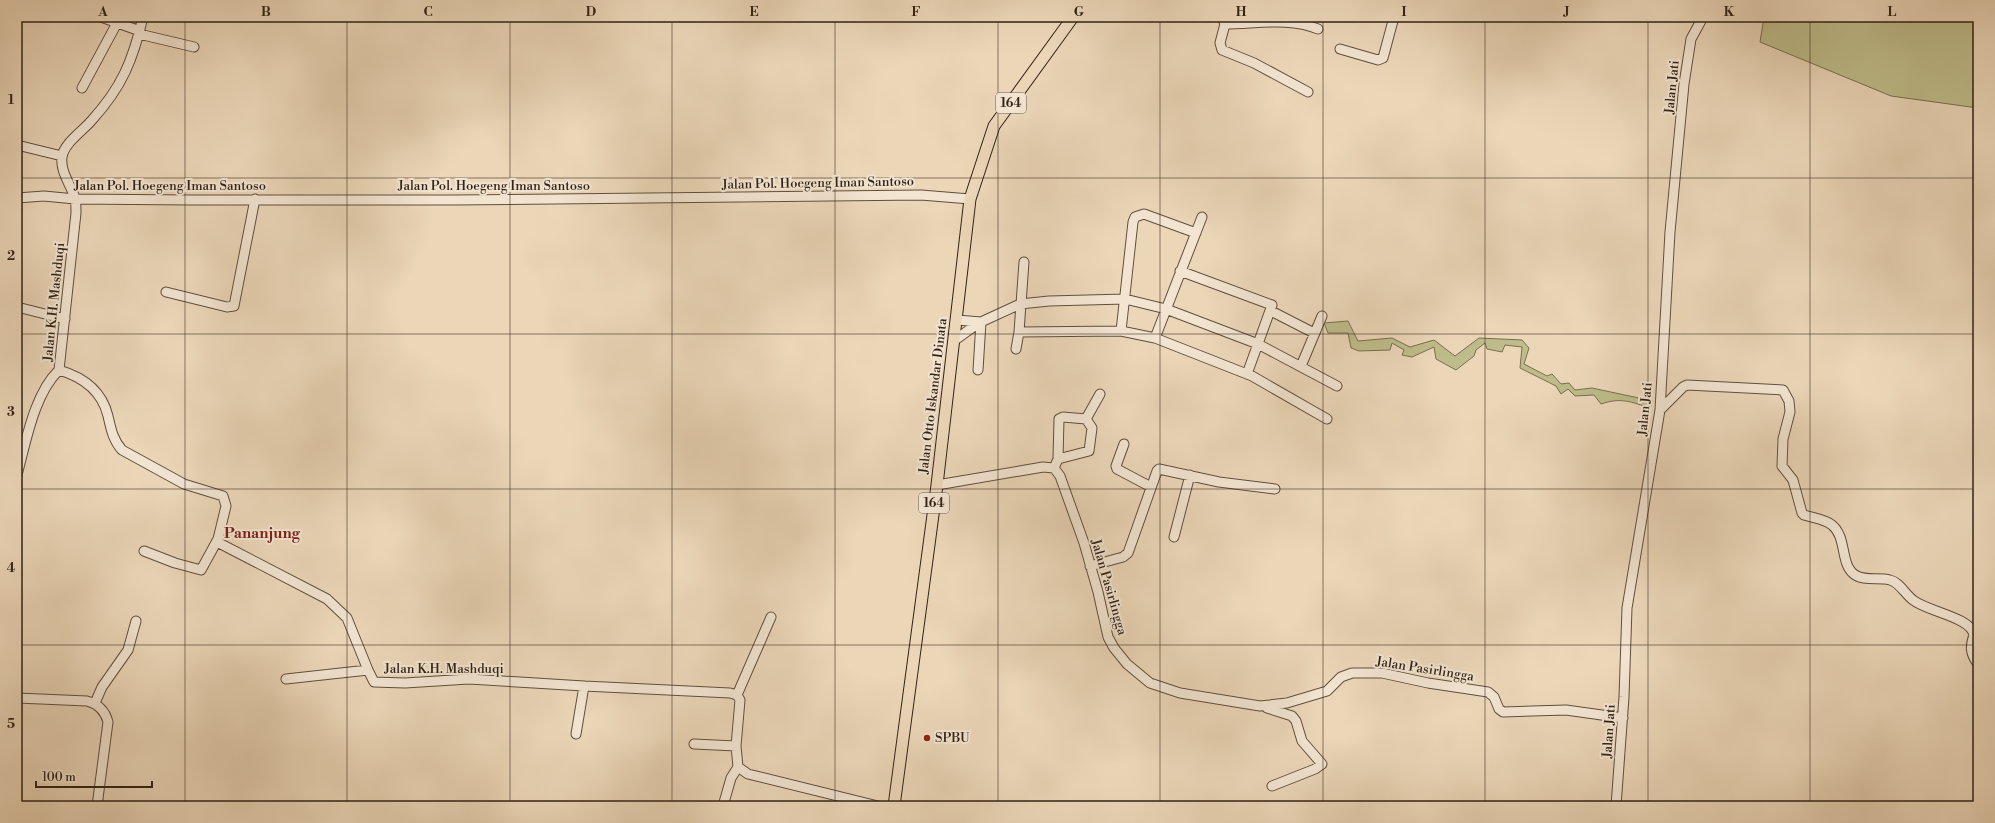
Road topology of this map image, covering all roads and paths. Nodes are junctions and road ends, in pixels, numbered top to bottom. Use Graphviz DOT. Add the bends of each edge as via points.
graph roads {
  1 [pos="100,17"];
  2 [pos="143,17"];
  3 [pos="1073,17"];
  4 [pos="1394,17"];
  5 [pos="1703,17"];
  6 [pos="1224,20"];
  7 [pos="117,23"];
  8 [pos="1318,29"];
  9 [pos="140,32"];
  10 [pos="194,47"];
  11 [pos="1340,49"];
  12 [pos="82,88"];
  13 [pos="1308,92"];
  14 [pos="17,145"];
  15 [pos="62,156"];
  16 [pos="17,198"];
  17 [pos="75,198"];
  18 [pos="255,199"];
  19 [pos="970,199"];
  20 [pos="1202,217"];
  21 [pos="1196,233"];
  22 [pos="1024,262"];
  23 [pos="1180,271"];
  24 [pos="166,292"];
  25 [pos="1125,299"];
  26 [pos="1020,304"];
  27 [pos="17,307"];
  28 [pos="1166,309"];
  29 [pos="1271,311"];
  30 [pos="1322,316"];
  31 [pos="65,319"];
  32 [pos="957,320"];
  33 [pos="980,322"];
  34 [pos="1121,331"];
  35 [pos="1018,332"];
  36 [pos="1314,333"];
  37 [pos="1155,338"];
  38 [pos="955,340"];
  39 [pos="1258,344"];
  40 [pos="1016,349"];
  41 [pos="1301,366"];
  42 [pos="59,370"];
  43 [pos="978,370"];
  44 [pos="1247,374"];
  45 [pos="1337,386"];
  46 [pos="1100,394"];
  47 [pos="1660,407"];
  48 [pos="1327,419"];
  49 [pos="1086,420"];
  50 [pos="1124,444"];
  51 [pos="1058,459"];
  52 [pos="1054,468"];
  53 [pos="17,475"];
  54 [pos="1190,475"];
  55 [pos="936,485"];
  56 [pos="1151,487"];
  57 [pos="1275,489"];
  58 [pos="1174,537"];
  59 [pos="218,539"];
  60 [pos="144,551"];
  61 [pos="1090,566"];
  62 [pos="771,617"];
  63 [pos="136,621"];
  64 [pos="1978,664"];
  65 [pos="368,670"];
  66 [pos="286,679"];
  67 [pos="584,686"];
  68 [pos="737,694"];
  69 [pos="17,698"];
  70 [pos="95,703"];
  71 [pos="1260,706"];
  72 [pos="1623,718"];
  73 [pos="576,734"];
  74 [pos="694,744"];
  75 [pos="736,746"];
  76 [pos="738,767"];
  77 [pos="1272,786"];
  78 [pos="97,806"];
  79 [pos="723,806"];
  80 [pos="878,806"];
  81 [pos="894,806"];
  82 [pos="1616,806"];
  1 -- 7 [label="street"];
  2 -- 9 [label="street"];
  3 -- 19 [label="main road, Jalan Otto Iskandar Dinata / 164" via="994,126"];
  4 -- 11 [label="street" via="1383,58 1378,60"];
  5 -- 47 [label="street, Jalan Jati" via="1692,39 1684,84 1670,232"];
  6 -- 8 [label="street" via="1295,22"];
  6 -- 13 [label="street" via="1220,43 1222,50 1254,63"];
  7 -- 9 [label="street"];
  7 -- 12 [label="street"];
  9 -- 10 [label="street"];
  9 -- 15 [label="street" via="121,83 93,120 65,149"];
  14 -- 15 [label="street"];
  15 -- 17 [label="street" via="62,165"];
  16 -- 17 [label="street, Jalan Pol. Hoegeng Iman Santoso"];
  17 -- 18 [label="street, Jalan Pol. Hoegeng Iman Santoso"];
  17 -- 31 [label="street, Jalan K.H. Mashduqi" via="75,227"];
  18 -- 19 [label="street, Jalan Pol. Hoegeng Iman Santoso" via="454,200 921,195"];
  18 -- 24 [label="street" via="234,306"];
  19 -- 32 [label="main road, Jalan Otto Iskandar Dinata / 164"];
  20 -- 21 [label="street"];
  21 -- 23 [label="street"];
  21 -- 25 [label="street" via="1144,214 1135,217"];
  22 -- 26 [label="street"];
  23 -- 28 [label="street"];
  23 -- 29 [label="street" via="1271,303"];
  25 -- 26 [label="street"];
  25 -- 28 [label="street"];
  25 -- 34 [label="street"];
  26 -- 33 [label="street"];
  26 -- 35 [label="street"];
  27 -- 31 [label="street"];
  28 -- 37 [label="street"];
  28 -- 39 [label="street"];
  29 -- 36 [label="street"];
  29 -- 39 [label="street"];
  30 -- 36 [label="street"];
  31 -- 42 [label="street, Jalan K.H. Mashduqi"];
  32 -- 33 [label="street"];
  32 -- 38 [label="main road, Jalan Otto Iskandar Dinata / 164"];
  33 -- 38 [label="street"];
  33 -- 43 [label="street"];
  34 -- 35 [label="street"];
  34 -- 37 [label="street"];
  35 -- 40 [label="street"];
  36 -- 41 [label="street"];
  37 -- 44 [label="street"];
  38 -- 55 [label="main road, Jalan Otto Iskandar Dinata / 164"];
  39 -- 41 [label="street"];
  39 -- 44 [label="street"];
  41 -- 45 [label="street"];
  42 -- 53 [label="street" via="51,377 40,396"];
  42 -- 59 [label="street, Jalan K.H. Mashduqi" via="72,374 98,393 106,408 116,443 122,450 184,484 223,496 226,506"];
  44 -- 48 [label="street"];
  46 -- 49 [label="street"];
  47 -- 64 [label="street" via="1687,385 1783,390 1790,401 1790,412 1783,439 1782,466 1793,480 1802,513 1836,528 1848,566 1857,577 1890,580 1913,600 1970,626 1974,634 1970,644 1971,650"];
  47 -- 72 [label="street, Jalan Jati" via="1627,608"];
  49 -- 51 [label="street" via="1092,428 1089,451"];
  49 -- 51 [label="street" via="1063,417 1059,419"];
  50 -- 56 [label="street" via="1117,469"];
  51 -- 52 [label="street"];
  52 -- 55 [label="street" via="1043,467"];
  52 -- 61 [label="street, Jalan Pasirlingga" via="1060,476"];
  54 -- 56 [label="street" via="1159,469"];
  54 -- 57 [label="street" via="1219,482"];
  54 -- 58 [label="street"];
  55 -- 81 [label="main road, Jalan Otto Iskandar Dinata / 164"];
  56 -- 61 [label="street" via="1128,553 1123,557"];
  59 -- 60 [label="street" via="201,570"];
  59 -- 65 [label="street, Jalan K.H. Mashduqi" via="223,546 327,600 342,612"];
  61 -- 71 [label="street, Jalan Pasirlingga" via="1108,637 1114,648 1139,675 1150,683 1180,693"];
  62 -- 68 [label="street"];
  63 -- 70 [label="street" via="128,650 102,687"];
  65 -- 66 [label="street"];
  65 -- 67 [label="street, Jalan K.H. Mashduqi" via="374,682 386,683 469,679"];
  67 -- 68 [label="street, Jalan K.H. Mashduqi"];
  67 -- 73 [label="street"];
  68 -- 75 [label="street" via="740,700"];
  69 -- 70 [label="street" via="87,700"];
  70 -- 78 [label="street" via="104,711 108,722"];
  71 -- 72 [label="street, Jalan Pasirlingga" via="1287,703 1327,691 1341,677 1352,673 1382,672 1428,683 1488,692 1503,712 1566,710"];
  71 -- 77 [label="street" via="1292,716 1302,741 1322,764 1316,769"];
  72 -- 82 [label="street, Jalan Jati"];
  74 -- 75 [label="street"];
  75 -- 76 [label="street"];
  76 -- 79 [label="street" via="730,778"];
  76 -- 80 [label="street" via="748,774"];
}
